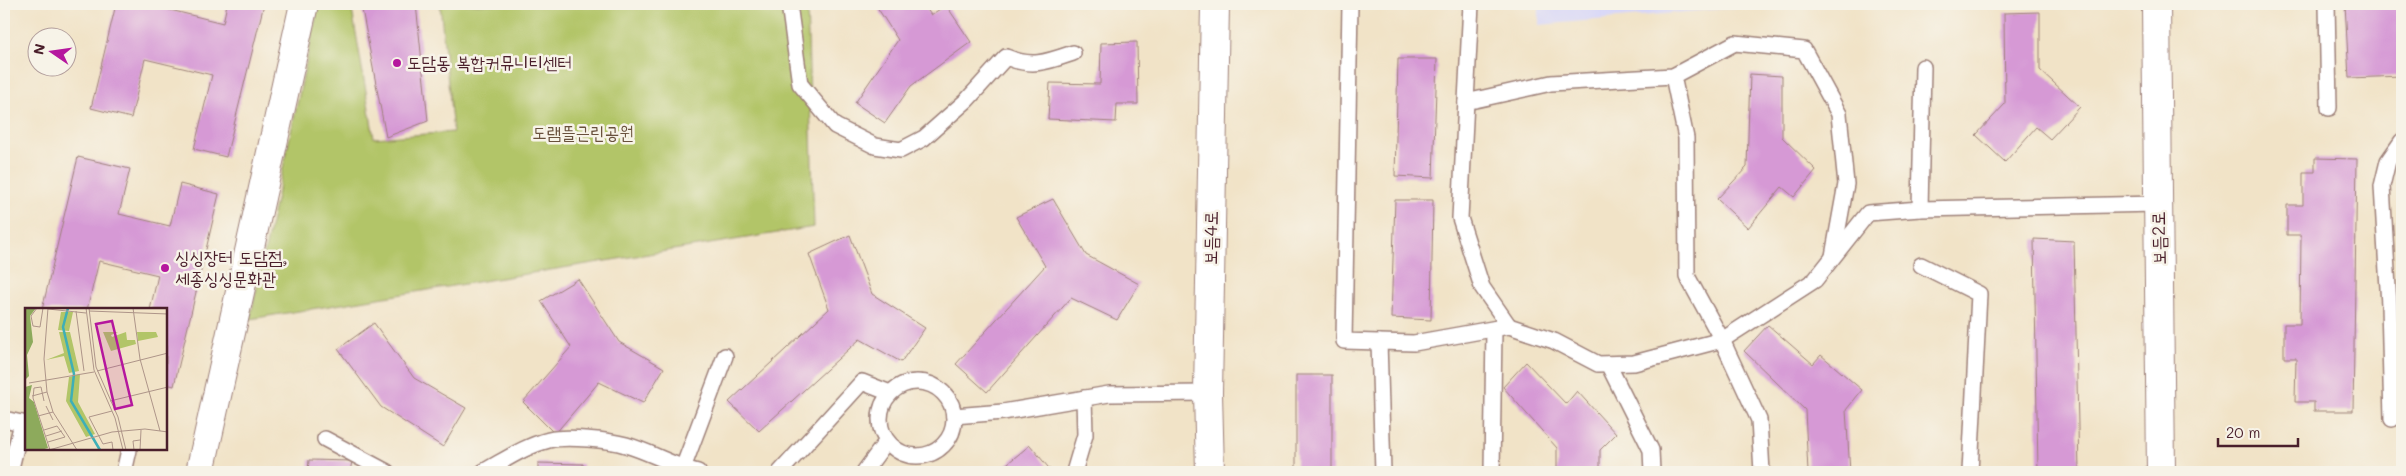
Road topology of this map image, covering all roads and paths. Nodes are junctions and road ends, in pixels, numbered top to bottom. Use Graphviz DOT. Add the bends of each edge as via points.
graph roads {
  1 [pos="304,4"];
  2 [pos="789,4"];
  3 [pos="1215,4"];
  4 [pos="1350,4"];
  5 [pos="1471,4"];
  6 [pos="2156,4"];
  7 [pos="2327,4"];
  8 [pos="1073,53"];
  9 [pos="1924,66"];
  10 [pos="1672,76"];
  11 [pos="1466,102"];
  12 [pos="2329,108"];
  13 [pos="2402,141"];
  14 [pos="2158,204"];
  15 [pos="1920,209"];
  16 [pos="1832,259"];
  17 [pos="1921,265"];
  18 [pos="1509,326"];
  19 [pos="1494,329"];
  20 [pos="1722,340"];
  21 [pos="1379,342"];
  22 [pos="725,356"];
  23 [pos="1608,364"];
  24 [pos="2397,383"];
  25 [pos="890,393"];
  26 [pos="1208,393"];
  27 [pos="1084,398"];
  28 [pos="954,416"];
  29 [pos="2392,418"];
  30 [pos="4,419"];
  31 [pos="24,423"];
  32 [pos="325,439"];
  33 [pos="886,442"];
  34 [pos="128,451"];
  35 [pos="683,468"];
  36 [pos="10,472"];
  37 [pos="124,472"];
  38 [pos="200,472"];
  39 [pos="387,472"];
  40 [pos="484,472"];
  41 [pos="698,472"];
  42 [pos="780,472"];
  43 [pos="864,472"];
  44 [pos="1074,472"];
  45 [pos="1210,472"];
  46 [pos="1383,472"];
  47 [pos="1492,472"];
  48 [pos="1652,472"];
  49 [pos="1762,472"];
  50 [pos="1970,472"];
  51 [pos="2161,472"];
  1 -- 38 [label="street"];
  2 -- 8 [label="lane" via="800,84 835,126 876,146 901,150 924,138 967,100 1006,56 1022,64 1050,61"];
  3 -- 26 [label="street, 보듬4로"];
  4 -- 21 [label="lane" via="1344,341"];
  5 -- 11 [label="lane"];
  6 -- 14 [label="street, 보듬2로"];
  7 -- 12 [label="lane"];
  9 -- 15 [label="lane"];
  10 -- 11 [label="lane" via="1551,83"];
  10 -- 16 [label="lane" via="1735,44 1804,50 1839,114 1846,184"];
  10 -- 20 [label="lane" via="1686,138 1688,276"];
  11 -- 18 [label="lane" via="1460,218 1482,287"];
  13 -- 24 [label="lane" via="2388,161 2382,186"];
  14 -- 15 [label="lane"];
  14 -- 51 [label="street, 보듬2로"];
  15 -- 16 [label="lane" via="1868,213"];
  16 -- 20 [label="lane" via="1815,280"];
  17 -- 50 [label="lane" via="1979,294"];
  18 -- 19 [label="lane"];
  18 -- 23 [label="lane" via="1554,341 1598,364"];
  19 -- 21 [label="lane" via="1414,343"];
  19 -- 47 [label="lane"];
  20 -- 23 [label="lane" via="1634,363"];
  20 -- 49 [label="lane" via="1758,420"];
  21 -- 46 [label="lane"];
  22 -- 35 [label="lane"];
  23 -- 48 [label="lane" via="1651,450"];
  24 -- 29 [label="lane"];
  25 -- 28 [label="lane" via="909,382 934,386 944,393"];
  25 -- 33 [label="lane" via="879,419"];
  25 -- 42 [label="lane" via="862,382"];
  26 -- 27 [label="lane" via="1110,394"];
  26 -- 45 [label="street, 보듬4로"];
  27 -- 28 [label="lane" via="1003,412"];
  27 -- 44 [label="lane" via="1085,435"];
  28 -- 33 [label="lane" via="949,439 930,455 906,456"];
  30 -- 31 [label="lane"];
  31 -- 36 [label="lane"];
  32 -- 39 [label="lane"];
  33 -- 43 [label="lane"];
  34 -- 37 [label="lane"];
  35 -- 40 [label="lane" via="627,445 602,440 551,440 522,450"];
  35 -- 41 [label="lane"];
}
